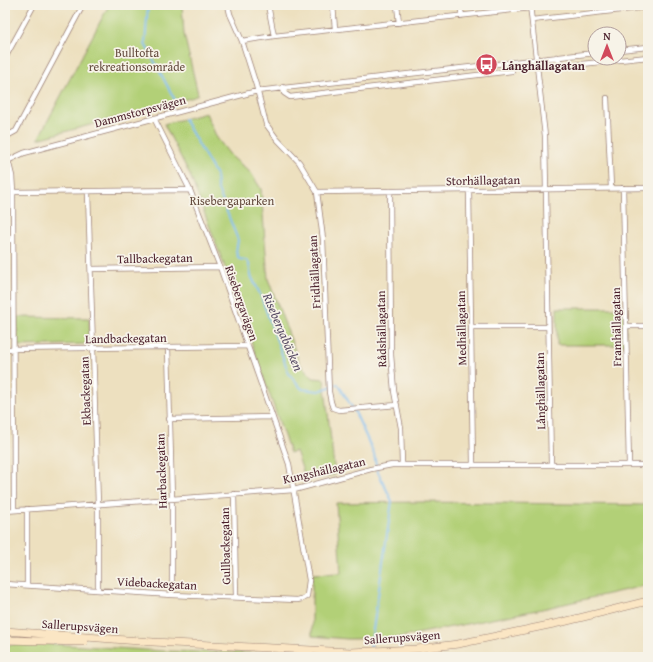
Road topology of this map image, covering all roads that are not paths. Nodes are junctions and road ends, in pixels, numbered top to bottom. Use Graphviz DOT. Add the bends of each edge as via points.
graph roads {
  1 [pos="34,5"];
  2 [pos="83,5"];
  3 [pos="228,5"];
  4 [pos="268,5"];
  5 [pos="333,5"];
  6 [pos="397,5"];
  7 [pos="460,5"];
  8 [pos="530,7"];
  9 [pos="648,7"];
  10 [pos="462,16"];
  11 [pos="532,20"];
  12 [pos="399,23"];
  13 [pos="335,29"];
  14 [pos="274,36"];
  15 [pos="242,41"];
  16 [pos="648,47"];
  17 [pos="627,49"];
  18 [pos="587,54"];
  19 [pos="556,57"];
  20 [pos="648,57"];
  21 [pos="5,58"];
  22 [pos="537,59"];
  23 [pos="511,62"];
  24 [pos="283,87"];
  25 [pos="257,91"];
  26 [pos="607,98"];
  27 [pos="154,118"];
  28 [pos="5,137"];
  29 [pos="5,148"];
  30 [pos="6,161"];
  31 [pos="611,188"];
  32 [pos="623,188"];
  33 [pos="648,188"];
  34 [pos="545,189"];
  35 [pos="190,190"];
  36 [pos="469,190"];
  37 [pos="390,191"];
  38 [pos="12,192"];
  39 [pos="88,192"];
  40 [pos="317,192"];
  41 [pos="5,240"];
  42 [pos="13,240"];
  43 [pos="220,267"];
  44 [pos="91,269"];
  45 [pos="626,326"];
  46 [pos="648,326"];
  47 [pos="471,327"];
  48 [pos="548,327"];
  49 [pos="247,346"];
  50 [pos="168,347"];
  51 [pos="93,348"];
  52 [pos="5,349"];
  53 [pos="13,349"];
  54 [pos="397,405"];
  55 [pos="272,417"];
  56 [pos="170,419"];
  57 [pos="402,465"];
  58 [pos="474,465"];
  59 [pos="551,465"];
  60 [pos="628,465"];
  61 [pos="648,465"];
  62 [pos="294,490"];
  63 [pos="234,494"];
  64 [pos="172,499"];
  65 [pos="98,504"];
  66 [pos="27,509"];
  67 [pos="14,510"];
  68 [pos="5,511"];
  69 [pos="5,584"];
  70 [pos="27,586"];
  71 [pos="98,590"];
  72 [pos="172,595"];
  73 [pos="306,596"];
  74 [pos="236,597"];
  75 [pos="648,601"];
  76 [pos="5,631"];
  77 [pos="5,640"];
  78 [pos="153,642"];
  1 -- 21 [label="street"];
  2 -- 28 [label="street" via="16,131"];
  3 -- 15 [label="street, Fridhällagatan"];
  4 -- 14 [label="street"];
  5 -- 13 [label="street"];
  6 -- 12 [label="street"];
  7 -- 10 [label="street"];
  8 -- 10 [label="street"];
  8 -- 11 [label="street, Långhällagatan"];
  9 -- 11 [label="street"];
  10 -- 12 [label="street"];
  11 -- 22 [label="street, Långhällagatan"];
  12 -- 13 [label="street"];
  13 -- 14 [label="street"];
  14 -- 15 [label="street"];
  15 -- 25 [label="street, Fridhällagatan"];
  16 -- 17 [label="street"];
  18 -- 19 [label="street, Dammstorpsvägen"];
  19 -- 20 [label="street" via="563,66"];
  19 -- 22 [label="street, Dammstorpsvägen"];
  22 -- 23 [label="street, Dammstorpsvägen"];
  22 -- 34 [label="street, Långhällagatan" via="545,136"];
  23 -- 24 [label="street, Dammstorpsvägen"];
  23 -- 24 [label="street" via="512,72 290,97 284,92"];
  24 -- 25 [label="street, Dammstorpsvägen"];
  25 -- 27 [label="street, Dammstorpsvägen"];
  25 -- 40 [label="street, Fridhällagatan" via="266,124 299,162"];
  26 -- 31 [label="street"];
  27 -- 30 [label="street, Dammstorpsvägen" via="24,153"];
  27 -- 35 [label="street, Risebergavägen"];
  29 -- 30 [label="street"];
  30 -- 38 [label="street" via="12,176"];
  31 -- 32 [label="street, Storhällagatan"];
  31 -- 34 [label="street, Storhällagatan"];
  32 -- 33 [label="street, Storhällagatan"];
  32 -- 45 [label="street, Framhällagatan"];
  34 -- 36 [label="street, Storhällagatan"];
  34 -- 48 [label="street, Långhällagatan"];
  35 -- 39 [label="street"];
  35 -- 43 [label="street, Risebergavägen"];
  36 -- 37 [label="street, Storhällagatan"];
  36 -- 47 [label="street, Medhällagatan"];
  37 -- 40 [label="street, Storhällagatan"];
  37 -- 54 [label="street, Rådshällagatan" via="391,355"];
  38 -- 39 [label="street"];
  38 -- 42 [label="street"];
  39 -- 44 [label="street, Ekbackegatan"];
  40 -- 54 [label="street, Fridhällagatan" via="323,239 331,402 334,408 339,410"];
  41 -- 42 [label="street"];
  42 -- 53 [label="street"];
  43 -- 44 [label="street, Tallbackegatan"];
  43 -- 49 [label="street, Risebergavägen"];
  44 -- 51 [label="street, Ekbackegatan"];
  45 -- 46 [label="street"];
  45 -- 60 [label="street, Framhällagatan"];
  47 -- 48 [label="street"];
  47 -- 58 [label="street, Medhällagatan"];
  48 -- 59 [label="street, Långhällagatan"];
  49 -- 50 [label="street, Landbackegatan"];
  49 -- 55 [label="street, Risebergavägen"];
  50 -- 51 [label="street, Landbackegatan"];
  50 -- 56 [label="street, Harbackegatan"];
  51 -- 53 [label="street, Landbackegatan"];
  51 -- 65 [label="street, Ekbackegatan"];
  52 -- 53 [label="street, Landbackegatan"];
  53 -- 67 [label="street"];
  54 -- 57 [label="street, Rådshällagatan" via="401,428"];
  55 -- 56 [label="street"];
  55 -- 62 [label="street, Risebergavägen" via="289,464"];
  56 -- 64 [label="street, Harbackegatan"];
  57 -- 58 [label="street, Kungshällagatan"];
  57 -- 62 [label="street, Kungshällagatan" via="371,469"];
  58 -- 59 [label="street, Kungshällagatan"];
  59 -- 60 [label="street, Kungshällagatan"];
  60 -- 61 [label="street, Kungshällagatan"];
  62 -- 63 [label="street, Kungshällagatan"];
  62 -- 73 [label="street, Risebergavägen" via="309,580"];
  63 -- 64 [label="street, Kungshällagatan"];
  63 -- 74 [label="street, Gullbackegatan"];
  64 -- 65 [label="street, Kungshällagatan"];
  64 -- 72 [label="street, Harbackegatan"];
  65 -- 66 [label="street, Kungshällagatan"];
  65 -- 71 [label="street, Ekbackegatan"];
  66 -- 67 [label="street, Kungshällagatan"];
  66 -- 70 [label="street"];
  67 -- 68 [label="street, Kungshällagatan"];
  69 -- 70 [label="street, Videbackegatan"];
  70 -- 71 [label="street, Videbackegatan"];
  71 -- 72 [label="street, Videbackegatan"];
  72 -- 74 [label="street, Videbackegatan"];
  73 -- 74 [label="street, Videbackegatan" via="297,600"];
  75 -- 78 [label="main road, Sallerupsvägen" via="555,624 458,644 417,649 350,652"];
  76 -- 78 [label="main road, Sallerupsvägen"];
  77 -- 78 [label="main road, Sallerupsvägen"];
}
